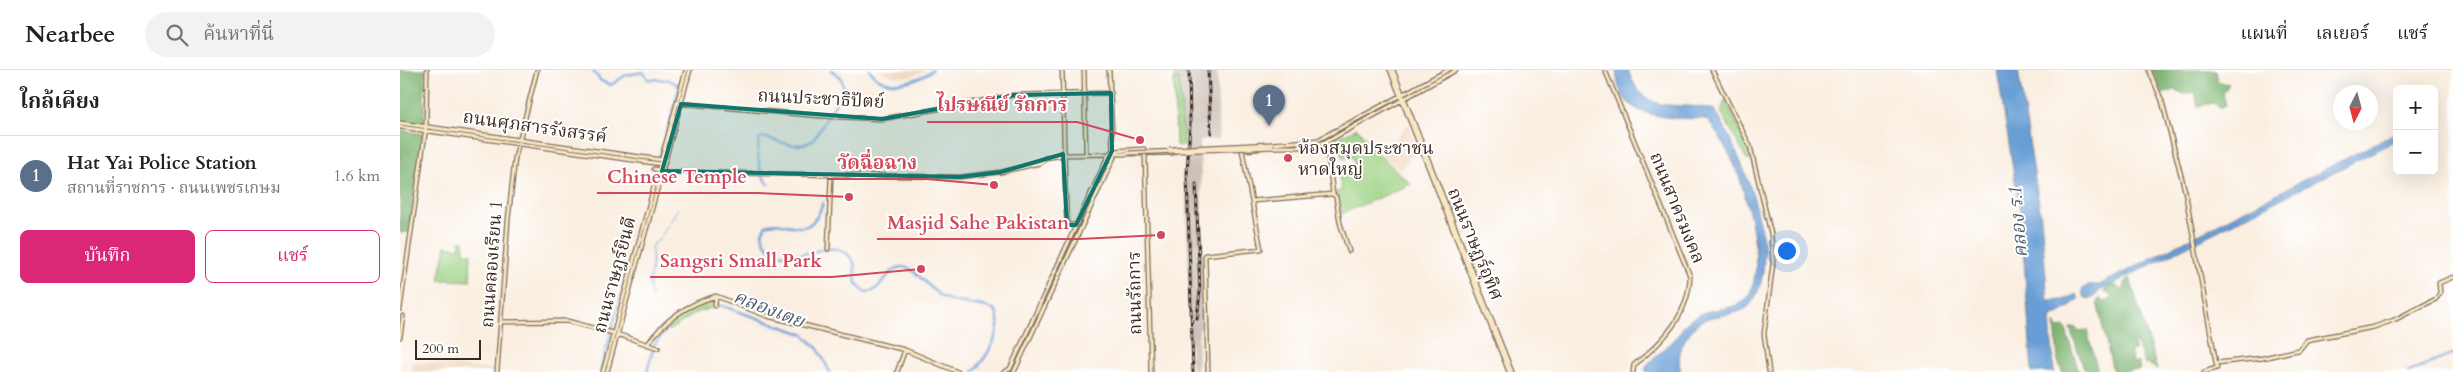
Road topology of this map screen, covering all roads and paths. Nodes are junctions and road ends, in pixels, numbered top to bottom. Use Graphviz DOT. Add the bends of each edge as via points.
graph roads {
  1 [pos="427,70"];
  2 [pos="537,70"];
  3 [pos="686,70"];
  4 [pos="690,70"];
  5 [pos="1062,70"];
  6 [pos="1084,70"];
  7 [pos="1109,70"];
  8 [pos="1391,70"];
  9 [pos="1448,70"];
  10 [pos="1456,70"];
  11 [pos="1605,70"];
  12 [pos="1712,70"];
  13 [pos="2149,70"];
  14 [pos="1063,93"];
  15 [pos="1084,93"];
  16 [pos="1110,93"];
  17 [pos="1401,97"];
  18 [pos="679,104"];
  19 [pos="400,125"];
  20 [pos="426,128"];
  21 [pos="518,141"];
  22 [pos="1326,142"];
  23 [pos="1307,144"];
  24 [pos="1273,145"];
  25 [pos="1144,149"];
  26 [pos="1112,153"];
  27 [pos="1173,153"];
  28 [pos="1086,154"];
  29 [pos="1145,154"];
  30 [pos="1064,155"];
  31 [pos="660,161"];
  32 [pos="1428,164"];
  33 [pos="657,170"];
  34 [pos="831,176"];
  35 [pos="1333,194"];
  36 [pos="1440,195"];
  37 [pos="1252,201"];
  38 [pos="1076,225"];
  39 [pos="829,247"];
  40 [pos="1349,251"];
  41 [pos="2453,277"];
  42 [pos="716,296"];
  43 [pos="715,306"];
  44 [pos="400,309"];
  45 [pos="404,316"];
  46 [pos="501,322"];
  47 [pos="615,333"];
  48 [pos="400,336"];
  49 [pos="647,345"];
  50 [pos="658,348"];
  51 [pos="905,350"];
  52 [pos="2216,364"];
  53 [pos="497,372"];
  54 [pos="603,372"];
  55 [pos="607,372"];
  56 [pos="897,372"];
  57 [pos="958,372"];
  58 [pos="1004,372"];
  59 [pos="1012,372"];
  60 [pos="1151,372"];
  61 [pos="1208,372"];
  62 [pos="1510,372"];
  63 [pos="1634,372"];
  64 [pos="1769,372"];
  65 [pos="2204,372"];
  1 -- 20 [label="street"];
  2 -- 21 [label="street, ถนนคลองเรียน 1"];
  3 -- 18 [label="street, ถนนราษฎร์ยินดี"];
  4 -- 18 [label="street, ถนนราษฎร์ยินดี"];
  5 -- 14 [label="street"];
  6 -- 15 [label="street"];
  7 -- 16 [label="street"];
  8 -- 17 [label="street"];
  9 -- 17 [label="street"];
  10 -- 17 [label="street"];
  11 -- 63 [label="street, ถนนสาครมงคล" via="1690,276 1688,297 1678,320 1664,338 1634,365"];
  12 -- 64 [label="street" via="1746,135 1773,249 1764,334"];
  13 -- 52 [label="street" via="2168,124"];
  14 -- 15 [label="street, ถนนประชาธิปัตย์"];
  14 -- 18 [label="street, ถนนประชาธิปัตย์" via="1014,94 882,119"];
  14 -- 30 [label="street"];
  15 -- 16 [label="street, ถนนประชาธิปัตย์"];
  15 -- 28 [label="street"];
  16 -- 26 [label="street"];
  17 -- 22 [label="street"];
  17 -- 23 [label="street"];
  17 -- 32 [label="street"];
  18 -- 31 [label="street, ถนนราษฎร์ยินดี"];
  19 -- 20 [label="street, ถนนศุภสารรังสรรค์"];
  20 -- 21 [label="street, ถนนศุภสารรังสรรค์"];
  20 -- 44 [label="street"];
  21 -- 31 [label="street, ถนนศุภสารรังสรรค์"];
  21 -- 46 [label="street, ถนนคลองเรียน 1" via="508,220"];
  22 -- 23 [label="street"];
  22 -- 35 [label="street"];
  23 -- 24 [label="street"];
  24 -- 26 [label="street, bridge"];
  24 -- 37 [label="street" via="1242,150"];
  25 -- 26 [label="street"];
  26 -- 28 [label="street"];
  26 -- 29 [label="street"];
  26 -- 38 [label="street"];
  26 -- 59 [label="street"];
  27 -- 29 [label="street"];
  28 -- 30 [label="street"];
  29 -- 60 [label="street, ถนนรัถการ"];
  30 -- 34 [label="street" via="985,175 944,178"];
  30 -- 38 [label="street" via="1067,225"];
  31 -- 33 [label="street, ถนนราษฎร์ยินดี"];
  32 -- 36 [label="street, ถนนราษฏร์อุทิศ"];
  32 -- 36 [label="street, ถนนราษฏร์อุทิศ"];
  33 -- 34 [label="street"];
  33 -- 47 [label="street, ถนนราษฎร์ยินดี"];
  34 -- 39 [label="street"];
  35 -- 37 [label="street"];
  35 -- 40 [label="street"];
  36 -- 62 [label="street, ถนนราษฏร์อุทิศ"];
  37 -- 61 [label="street" via="1262,249 1205,255"];
  38 -- 58 [label="street" via="1010,369"];
  41 -- 52 [label="street" via="2440,283 2436,299 2390,321 2307,340 2293,352"];
  42 -- 43 [label="street"];
  42 -- 49 [label="street" via="676,315 657,331"];
  42 -- 51 [label="street" via="768,316"];
  45 -- 48 [label="street"];
  46 -- 47 [label="street" via="567,321"];
  46 -- 53 [label="street, ถนนคลองเรียน 1"];
  47 -- 49 [label="street"];
  47 -- 54 [label="street, ถนนราษฎร์ยินดี"];
  47 -- 55 [label="street, ถนนราษฎร์ยินดี"];
  49 -- 50 [label="street"];
  51 -- 56 [label="street"];
  51 -- 57 [label="street"];
  52 -- 65 [label="street" via="2217,368"];
  58 -- 59 [label="street"];
}
